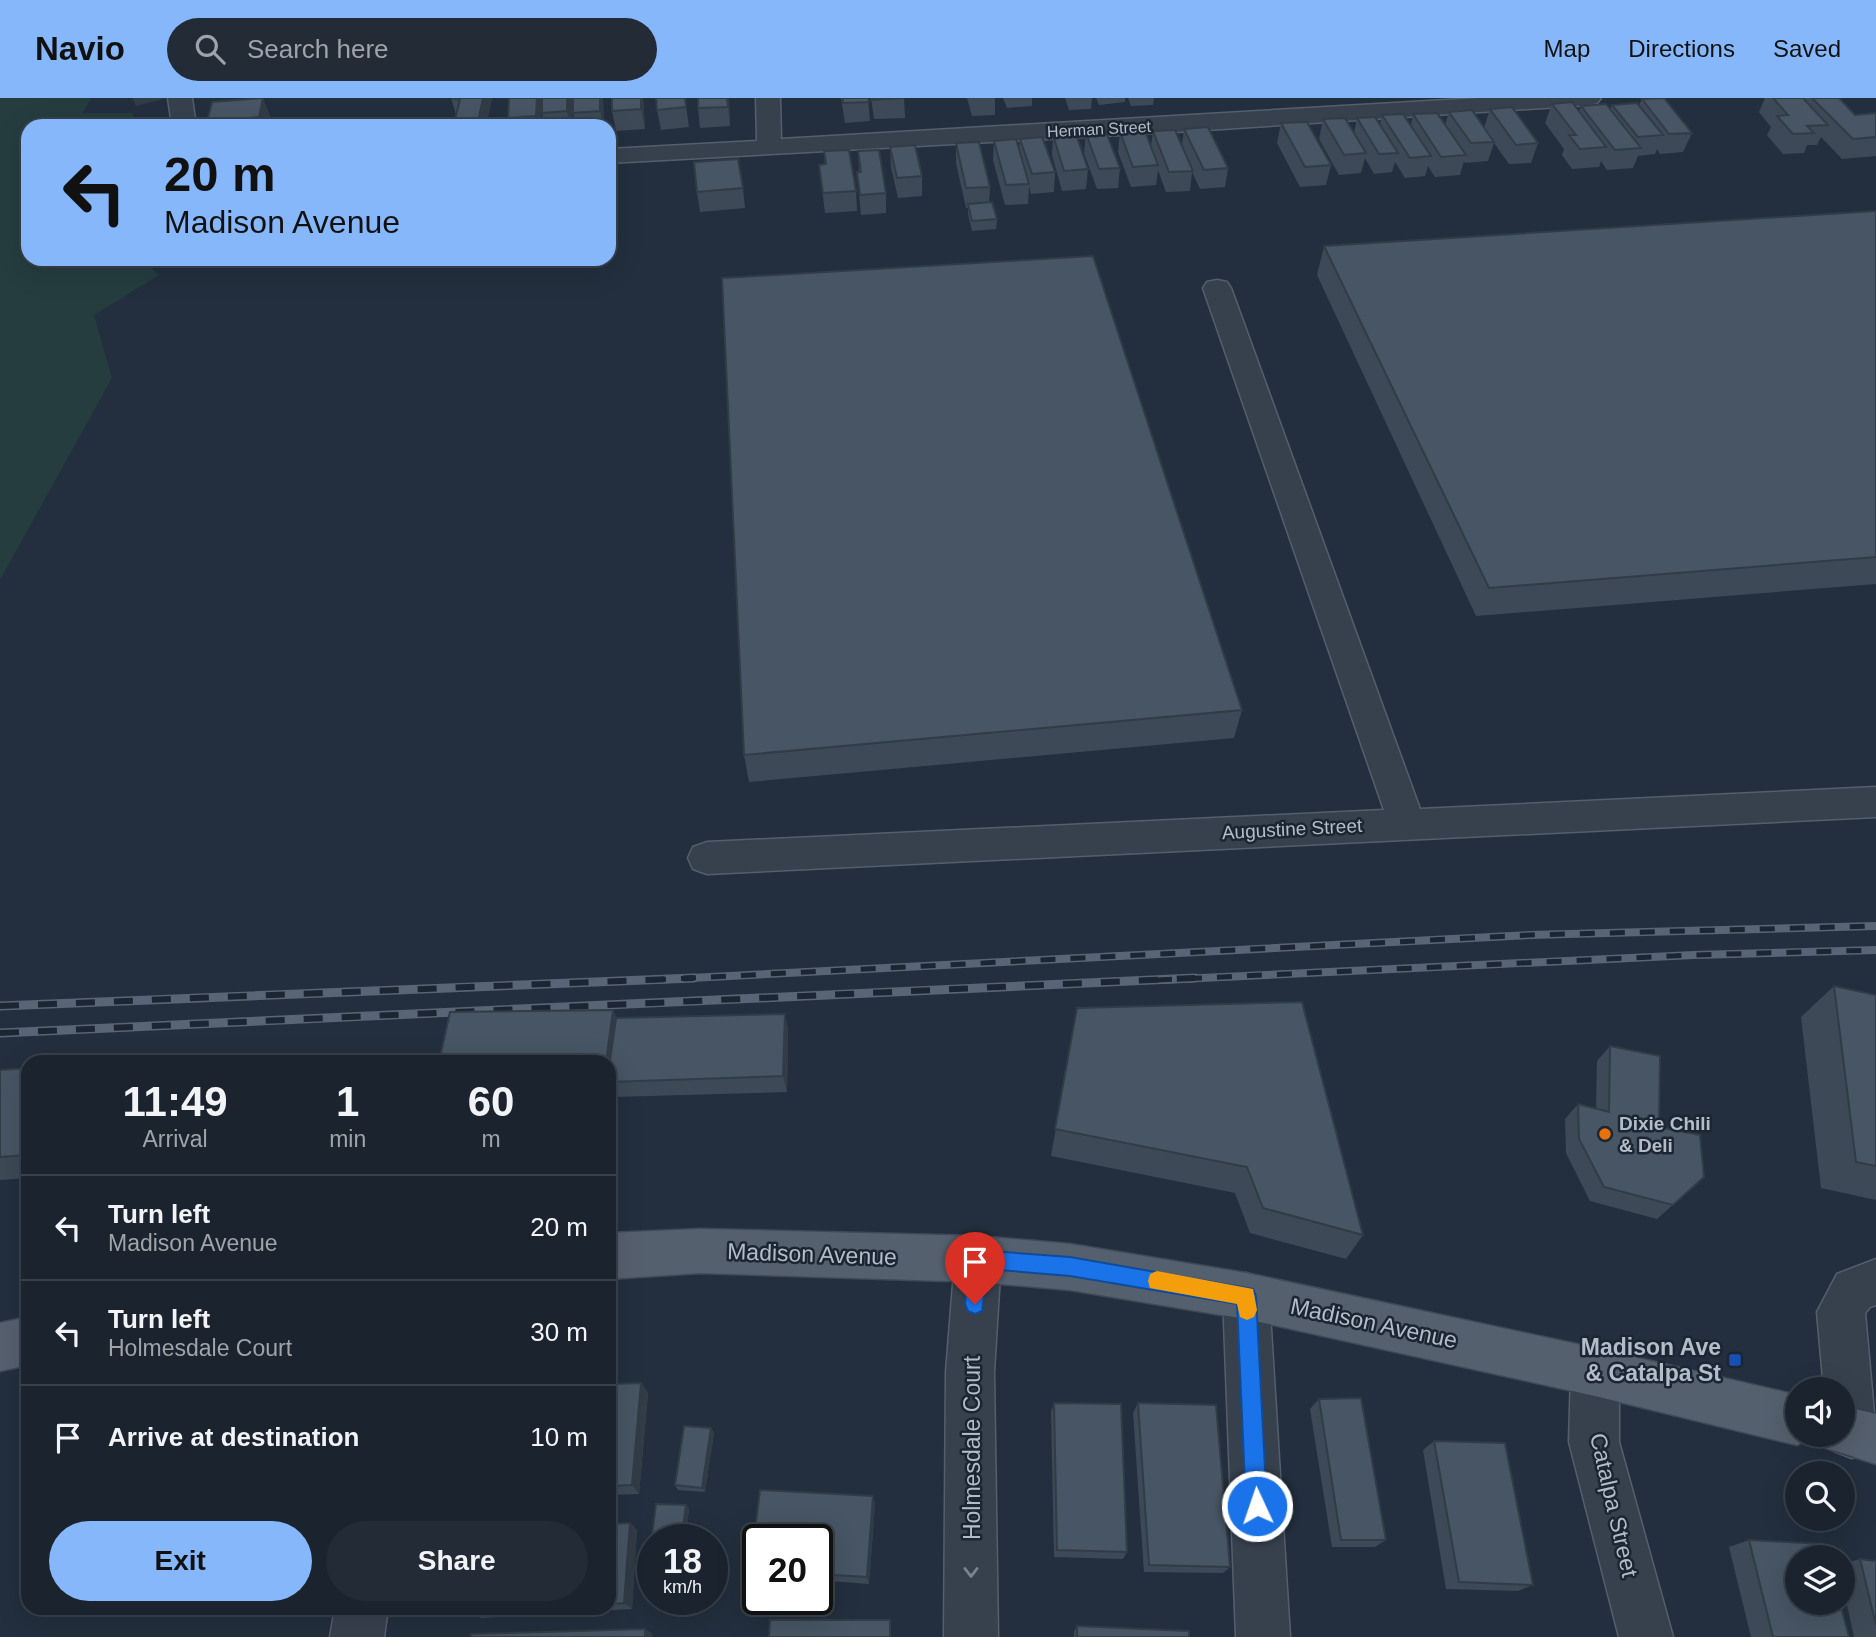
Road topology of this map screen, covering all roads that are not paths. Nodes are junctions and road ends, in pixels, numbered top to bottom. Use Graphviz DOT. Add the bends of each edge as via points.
graph roads {
  1 [pos="180,98"];
  2 [pos="768,98"];
  3 [pos="1589,98"];
  4 [pos="183,119"];
  5 [pos="769,145"];
  6 [pos="616,156"];
  7 [pos="1217,288"];
  8 [pos="1876,802"];
  9 [pos="1407,824"];
  10 [pos="708,858"];
  11 [pos="616,1256"];
  12 [pos="978,1259"];
  13 [pos="1876,1282"];
  14 [pos="1247,1296"];
  15 [pos="21,1342"];
  16 [pos="0,1347"];
  17 [pos="1595,1372"];
  18 [pos="1785,1417"];
  19 [pos="1857,1434"];
  20 [pos="361,1615"];
  21 [pos="357,1637"];
  22 [pos="971,1637"];
  23 [pos="1264,1637"];
  24 [pos="1646,1637"];
  1 -- 4 [label="street"];
  2 -- 5 [label="street"];
  3 -- 5 [label="street, Herman Street"];
  5 -- 6 [label="street, Herman Street"];
  7 -- 9 [label="street"];
  8 -- 9 [label="street, Augustine Street"];
  9 -- 10 [label="street, Augustine Street"];
  11 -- 12 [label="main road, Madison Avenue" via="700,1251"];
  12 -- 14 [label="main road, Madison Avenue" via="1070,1267"];
  12 -- 22 [label="street, Holmesdale Court, one-way" via="970,1372"];
  13 -- 19 [label="street" via="1856,1286 1841,1312"];
  14 -- 17 [label="main road, Madison Avenue"];
  14 -- 23 [label="street"];
  15 -- 16 [label="main road"];
  17 -- 18 [label="main road, Madison Avenue"];
  17 -- 24 [label="street, Catalpa Street" via="1594,1442"];
  20 -- 21 [label="street"];
}
